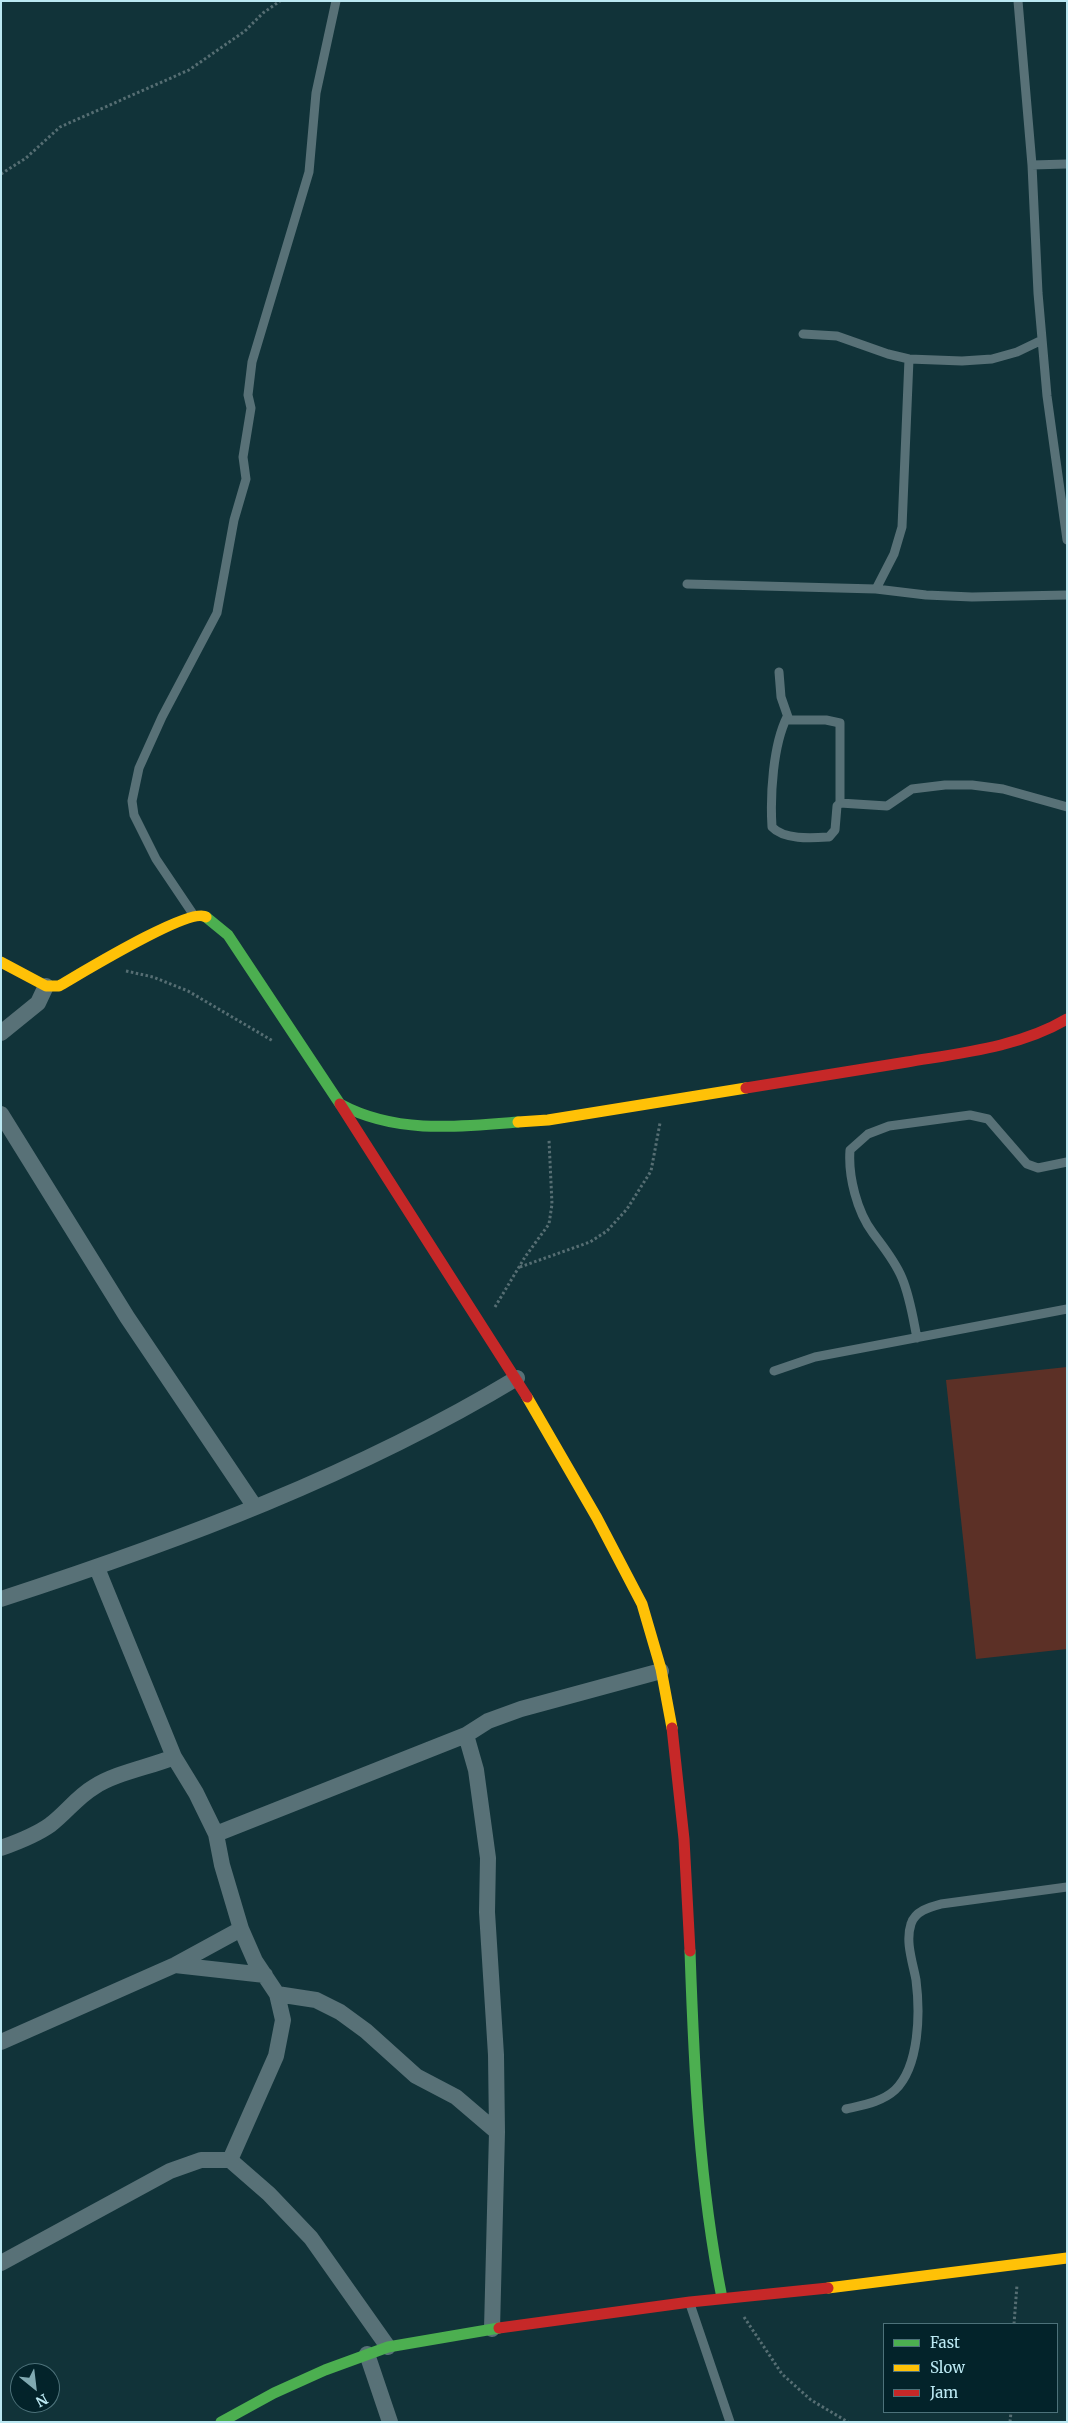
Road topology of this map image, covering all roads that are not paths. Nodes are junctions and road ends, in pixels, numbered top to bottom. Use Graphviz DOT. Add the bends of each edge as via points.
graph roads {
  1 [pos="336,1"];
  2 [pos="1018,1"];
  3 [pos="1067,164"];
  4 [pos="1032,165"];
  5 [pos="803,334"];
  6 [pos="1042,340"];
  7 [pos="909,358"];
  8 [pos="1067,540"];
  9 [pos="687,584"];
  10 [pos="876,589"];
  11 [pos="1067,595"];
  12 [pos="779,672"];
  13 [pos="787,717"];
  14 [pos="840,803"];
  15 [pos="1067,807"];
  16 [pos="194,915"];
  17 [pos="1,962"];
  18 [pos="46,986"];
  19 [pos="1067,1019"];
  20 [pos="1,1033"];
  21 [pos="340,1104"];
  22 [pos="1,1114"];
  23 [pos="1067,1162"];
  24 [pos="1067,1309"];
  25 [pos="918,1338"];
  26 [pos="774,1371"];
  27 [pos="517,1378"];
  28 [pos="255,1507"];
  29 [pos="97,1568"];
  30 [pos="1,1599"];
  31 [pos="661,1671"];
  32 [pos="466,1736"];
  33 [pos="174,1757"];
  34 [pos="216,1834"];
  35 [pos="1,1848"];
  36 [pos="1067,1887"];
  37 [pos="241,1929"];
  38 [pos="175,1965"];
  39 [pos="265,1975"];
  40 [pos="277,1994"];
  41 [pos="1,2042"];
  42 [pos="846,2109"];
  43 [pos="497,2132"];
  44 [pos="230,2160"];
  45 [pos="1067,2258"];
  46 [pos="1,2263"];
  47 [pos="727,2298"];
  48 [pos="690,2302"];
  49 [pos="492,2329"];
  50 [pos="388,2347"];
  51 [pos="367,2354"];
  52 [pos="234,2418"];
  53 [pos="221,2422"];
  54 [pos="390,2422"];
  55 [pos="730,2422"];
  1 -- 16 [label="lane" via="316,93 309,172 252,362 248,395 251,408 243,457 246,479 234,520 217,613 162,717 140,768 132,801 134,815 156,859"];
  2 -- 4 [label="lane"];
  3 -- 4 [label="lane"];
  4 -- 6 [label="lane"];
  5 -- 7 [label="lane" via="836,336"];
  6 -- 7 [label="lane" via="992,359"];
  6 -- 8 [label="lane"];
  7 -- 10 [label="lane" via="902,527 894,554"];
  9 -- 10 [label="lane"];
  10 -- 11 [label="lane" via="963,596"];
  12 -- 13 [label="lane"];
  13 -- 14 [label="lane" via="792,721 840,723"];
  13 -- 14 [label="lane" via="780,735 772,796 772,827 777,832 794,836 829,837 835,830"];
  14 -- 15 [label="lane" via="887,806 912,789 972,785 1003,789"];
  16 -- 18 [label="street" via="142,939 59,986"];
  16 -- 21 [label="street" via="204,915 228,935"];
  17 -- 18 [label="street"];
  18 -- 20 [label="street" via="38,1003"];
  19 -- 21 [label="street" via="1020,1041 548,1120 423,1128 360,1114"];
  21 -- 27 [label="street"];
  22 -- 28 [label="street" via="127,1317"];
  23 -- 25 [label="lane" via="1038,1168 1027,1164 988,1119 970,1114 889,1126 868,1134 850,1150 849,1164 863,1217 889,1252 903,1280"];
  24 -- 25 [label="lane"];
  25 -- 26 [label="lane" via="815,1357"];
  27 -- 28 [label="street" via="434,1426"];
  27 -- 31 [label="street" via="645,1610"];
  28 -- 29 [label="street"];
  29 -- 30 [label="street"];
  29 -- 33 [label="street"];
  31 -- 32 [label="street" via="521,1709 488,1721"];
  31 -- 47 [label="street" via="682,1799 698,2126 706,2211"];
  32 -- 34 [label="street"];
  32 -- 43 [label="street" via="476,1770 488,1858 487,1912"];
  33 -- 34 [label="street"];
  33 -- 35 [label="street" via="106,1780 37,1833"];
  34 -- 37 [label="street"];
  36 -- 42 [label="lane" via="941,1904 923,1910 911,1922 909,1942 916,1982 917,2014 916,2043 908,2069 896,2089 878,2100"];
  37 -- 38 [label="street"];
  37 -- 39 [label="street"];
  38 -- 39 [label="street"];
  38 -- 41 [label="street"];
  39 -- 40 [label="street"];
  40 -- 43 [label="street" via="316,2000 340,2012 416,2076 456,2097"];
  40 -- 44 [label="street" via="283,2020 276,2056"];
  43 -- 49 [label="street"];
  44 -- 46 [label="street" via="201,2160 170,2170"];
  44 -- 50 [label="street" via="269,2194 311,2238"];
  45 -- 47 [label="street" via="879,2283"];
  47 -- 48 [label="street"];
  48 -- 49 [label="street"];
  48 -- 55 [label="lane"];
  49 -- 50 [label="street"];
  50 -- 51 [label="street"];
  51 -- 52 [label="street" via="274,2393"];
  51 -- 54 [label="street"];
  52 -- 53 [label="street"];
}
